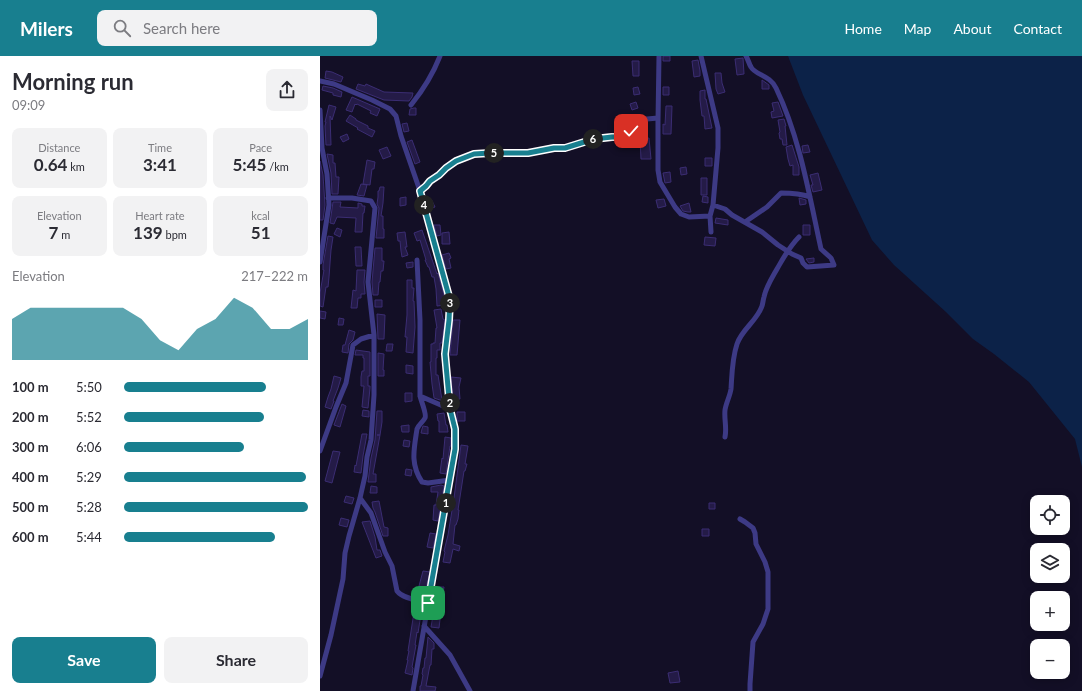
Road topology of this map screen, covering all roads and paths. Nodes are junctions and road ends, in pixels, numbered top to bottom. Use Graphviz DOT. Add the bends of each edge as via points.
graph roads {
  1 [pos="440,56"];
  2 [pos="659,56"];
  3 [pos="701,56"];
  4 [pos="746,56"];
  5 [pos="320,80"];
  6 [pos="411,105"];
  7 [pos="320,110"];
  8 [pos="658,118"];
  9 [pos="420,191"];
  10 [pos="810,197"];
  11 [pos="328,198"];
  12 [pos="713,205"];
  13 [pos="710,216"];
  14 [pos="745,222"];
  15 [pos="711,232"];
  16 [pos="799,237"];
  17 [pos="787,251"];
  18 [pos="417,260"];
  19 [pos="320,262"];
  20 [pos="374,335"];
  21 [pos="420,396"];
  22 [pos="450,409"];
  23 [pos="725,437"];
  24 [pos="320,451"];
  25 [pos="450,480"];
  26 [pos="360,498"];
  27 [pos="740,519"];
  28 [pos="428,603"];
  29 [pos="424,626"];
  30 [pos="320,676"];
  31 [pos="413,691"];
  32 [pos="470,691"];
  33 [pos="750,691"];
  1 -- 6 [label="street" via="436,67"];
  2 -- 8 [label="street"];
  3 -- 12 [label="street" via="718,128"];
  4 -- 10 [label="street" via="751,68 772,80 776,87 803,164"];
  5 -- 9 [label="street" via="390,108 396,116"];
  7 -- 11 [label="street"];
  8 -- 9 [label="street" via="647,119 624,137 594,139 565,148 528,153 474,154 456,161"];
  8 -- 13 [label="street" via="660,182 681,214 689,217"];
  9 -- 22 [label="street" via="450,300 445,354"];
  10 -- 14 [label="street" via="781,193 767,207"];
  10 -- 17 [label="street" via="821,249 834,265 807,267 801,258"];
  11 -- 19 [label="street"];
  11 -- 20 [label="street" via="371,201 375,208 368,282"];
  12 -- 13 [label="street"];
  12 -- 14 [label="street" via="725,209"];
  13 -- 15 [label="street"];
  14 -- 17 [label="street"];
  16 -- 17 [label="street"];
  17 -- 23 [label="street" via="767,288 758,314 740,336 737,344 725,410"];
  18 -- 21 [label="street"];
  20 -- 24 [label="street" via="361,339 353,346 346,383"];
  20 -- 26 [label="street" via="371,440"];
  21 -- 22 [label="street"];
  21 -- 25 [label="street" via="426,413 417,429 413,458 417,475 425,483"];
  22 -- 25 [label="street" via="455,429"];
  25 -- 28 [label="street"];
  26 -- 28 [label="street" via="371,513 392,566 399,594"];
  26 -- 30 [label="street" via="345,553 343,579"];
  27 -- 33 [label="street" via="753,528 756,544 768,572 768,609 753,642"];
  28 -- 29 [label="street"];
  29 -- 31 [label="street"];
  29 -- 32 [label="street" via="450,656"];
}
